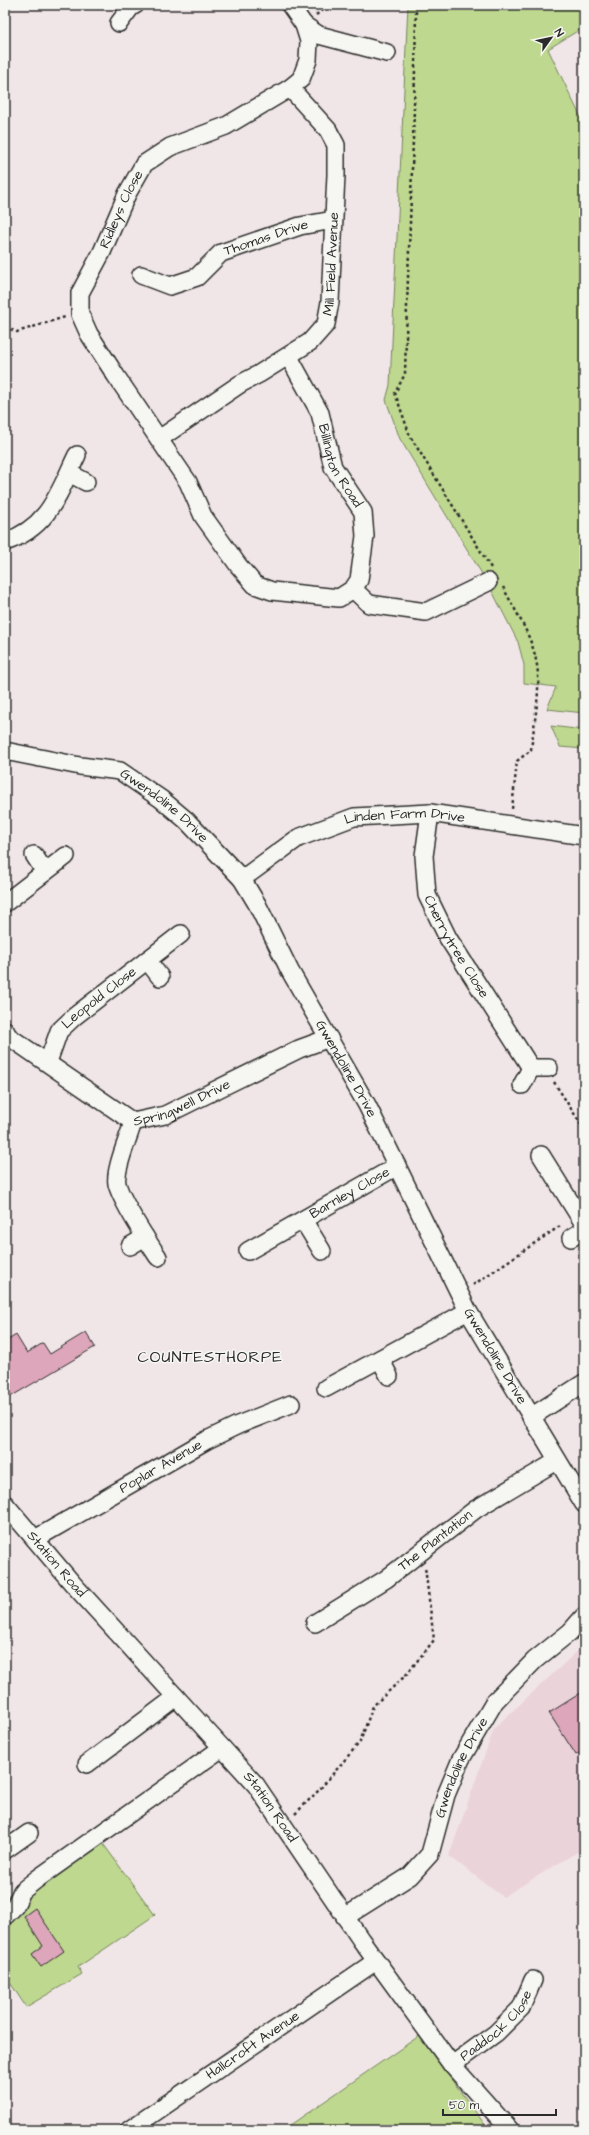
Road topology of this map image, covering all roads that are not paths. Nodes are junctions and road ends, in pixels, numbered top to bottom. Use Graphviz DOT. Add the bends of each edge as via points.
graph roads {
  1 [pos="290,5"];
  2 [pos="132,6"];
  3 [pos="119,23"];
  4 [pos="304,25"];
  5 [pos="386,53"];
  6 [pos="290,88"];
  7 [pos="333,220"];
  8 [pos="142,275"];
  9 [pos="289,357"];
  10 [pos="160,439"];
  11 [pos="77,455"];
  12 [pos="68,473"];
  13 [pos="86,482"];
  14 [pos="5,542"];
  15 [pos="494,579"];
  16 [pos="353,589"];
  17 [pos="5,751"];
  18 [pos="430,813"];
  19 [pos="584,836"];
  20 [pos="34,855"];
  21 [pos="66,856"];
  22 [pos="45,872"];
  23 [pos="242,879"];
  24 [pos="5,903"];
  25 [pos="181,934"];
  26 [pos="147,960"];
  27 [pos="160,977"];
  28 [pos="5,1030"];
  29 [pos="329,1038"];
  30 [pos="48,1062"];
  31 [pos="531,1068"];
  32 [pos="549,1068"];
  33 [pos="522,1085"];
  34 [pos="133,1122"];
  35 [pos="541,1155"];
  36 [pos="397,1166"];
  37 [pos="303,1220"];
  38 [pos="579,1226"];
  39 [pos="146,1237"];
  40 [pos="130,1246"];
  41 [pos="248,1251"];
  42 [pos="322,1251"];
  43 [pos="158,1257"];
  44 [pos="468,1312"];
  45 [pos="380,1359"];
  46 [pos="389,1376"];
  47 [pos="584,1383"];
  48 [pos="326,1388"];
  49 [pos="291,1404"];
  50 [pos="531,1417"];
  51 [pos="557,1461"];
  52 [pos="5,1504"];
  53 [pos="584,1504"];
  54 [pos="35,1539"];
  55 [pos="584,1616"];
  56 [pos="315,1623"];
  57 [pos="176,1698"];
  58 [pos="222,1748"];
  59 [pos="87,1764"];
  60 [pos="29,1833"];
  61 [pos="5,1850"];
  62 [pos="5,1916"];
  63 [pos="345,1917"];
  64 [pos="376,1961"];
  65 [pos="533,1980"];
  66 [pos="452,2066"];
  67 [pos="129,2130"];
  68 [pos="510,2130"];
  1 -- 4 [label="street, Ridleys Close"];
  2 -- 3 [label="street"];
  4 -- 5 [label="street" via="319,35"];
  4 -- 6 [label="street, Ridleys Close" via="309,41 308,60 301,79"];
  6 -- 7 [label="street, Mill Field Avenue" via="328,130 336,145"];
  6 -- 10 [label="street, Ridleys Close" via="226,126 170,147 144,164 80,293 80,314 89,334"];
  7 -- 8 [label="street, Thomas Drive" via="300,226 221,253 197,277 170,286"];
  7 -- 9 [label="street, Mill Field Avenue" via="330,302 326,324 310,342"];
  9 -- 10 [label="street, Mill Field Avenue" via="240,384"];
  9 -- 16 [label="street, Billington Road" via="320,412 333,467 363,512 365,536 359,580"];
  10 -- 16 [label="street" via="188,482 203,516 255,585 272,590 339,598"];
  11 -- 12 [label="street"];
  12 -- 13 [label="street"];
  12 -- 14 [label="street" via="52,506 37,526"];
  15 -- 16 [label="street" via="426,612 369,604"];
  17 -- 23 [label="street, Gwendoline Drive" via="120,771 186,820"];
  18 -- 19 [label="street, Linden Farm Drive"];
  18 -- 23 [label="street, Linden Farm Drive" via="354,818 298,838"];
  18 -- 31 [label="street, Cherrytree Close" via="424,856 427,895 448,938"];
  20 -- 22 [label="street"];
  21 -- 22 [label="street"];
  22 -- 24 [label="street"];
  23 -- 29 [label="street, Gwendoline Drive" via="290,971"];
  25 -- 26 [label="street, Leopold Close"];
  26 -- 27 [label="street, Leopold Close"];
  26 -- 30 [label="street, Leopold Close" via="59,1031"];
  28 -- 30 [label="street, Springwell Drive" via="8,1036"];
  29 -- 34 [label="street, Springwell Drive" via="299,1049 165,1116"];
  29 -- 36 [label="street, Gwendoline Drive" via="367,1105"];
  30 -- 34 [label="street, Springwell Drive"];
  31 -- 32 [label="street"];
  31 -- 33 [label="street"];
  34 -- 39 [label="street" via="119,1167 117,1184"];
  35 -- 38 [label="street"];
  36 -- 37 [label="street, Barnley Close"];
  36 -- 44 [label="street, Gwendoline Drive"];
  37 -- 41 [label="street, Barnley Close"];
  37 -- 42 [label="street, Barnley Close"];
  39 -- 40 [label="street"];
  39 -- 43 [label="street"];
  44 -- 45 [label="street"];
  44 -- 50 [label="street, Gwendoline Drive"];
  45 -- 46 [label="street"];
  45 -- 48 [label="street"];
  47 -- 50 [label="street"];
  49 -- 54 [label="street, Poplar Avenue" via="207,1440"];
  50 -- 51 [label="street, Gwendoline Drive"];
  51 -- 53 [label="street, Gwendoline Drive"];
  51 -- 56 [label="street, The Plantation" via="476,1509 386,1579"];
  52 -- 54 [label="street, Station Road"];
  54 -- 57 [label="street, Station Road" via="72,1584"];
  55 -- 63 [label="street, Gwendoline Drive" via="570,1632 535,1660 495,1701 461,1759 446,1795 430,1854 410,1876"];
  57 -- 58 [label="street, Station Road"];
  57 -- 59 [label="street"];
  58 -- 62 [label="street" via="37,1879 22,1891 15,1906"];
  58 -- 63 [label="street, Station Road" via="256,1785"];
  60 -- 61 [label="street"];
  63 -- 64 [label="street, Station Road"];
  64 -- 66 [label="street, Station Road"];
  64 -- 67 [label="street, Hallcroft Avenue"];
  65 -- 66 [label="street, Paddock Close" via="521,2008 496,2033"];
  66 -- 68 [label="street, Station Road"];
}
